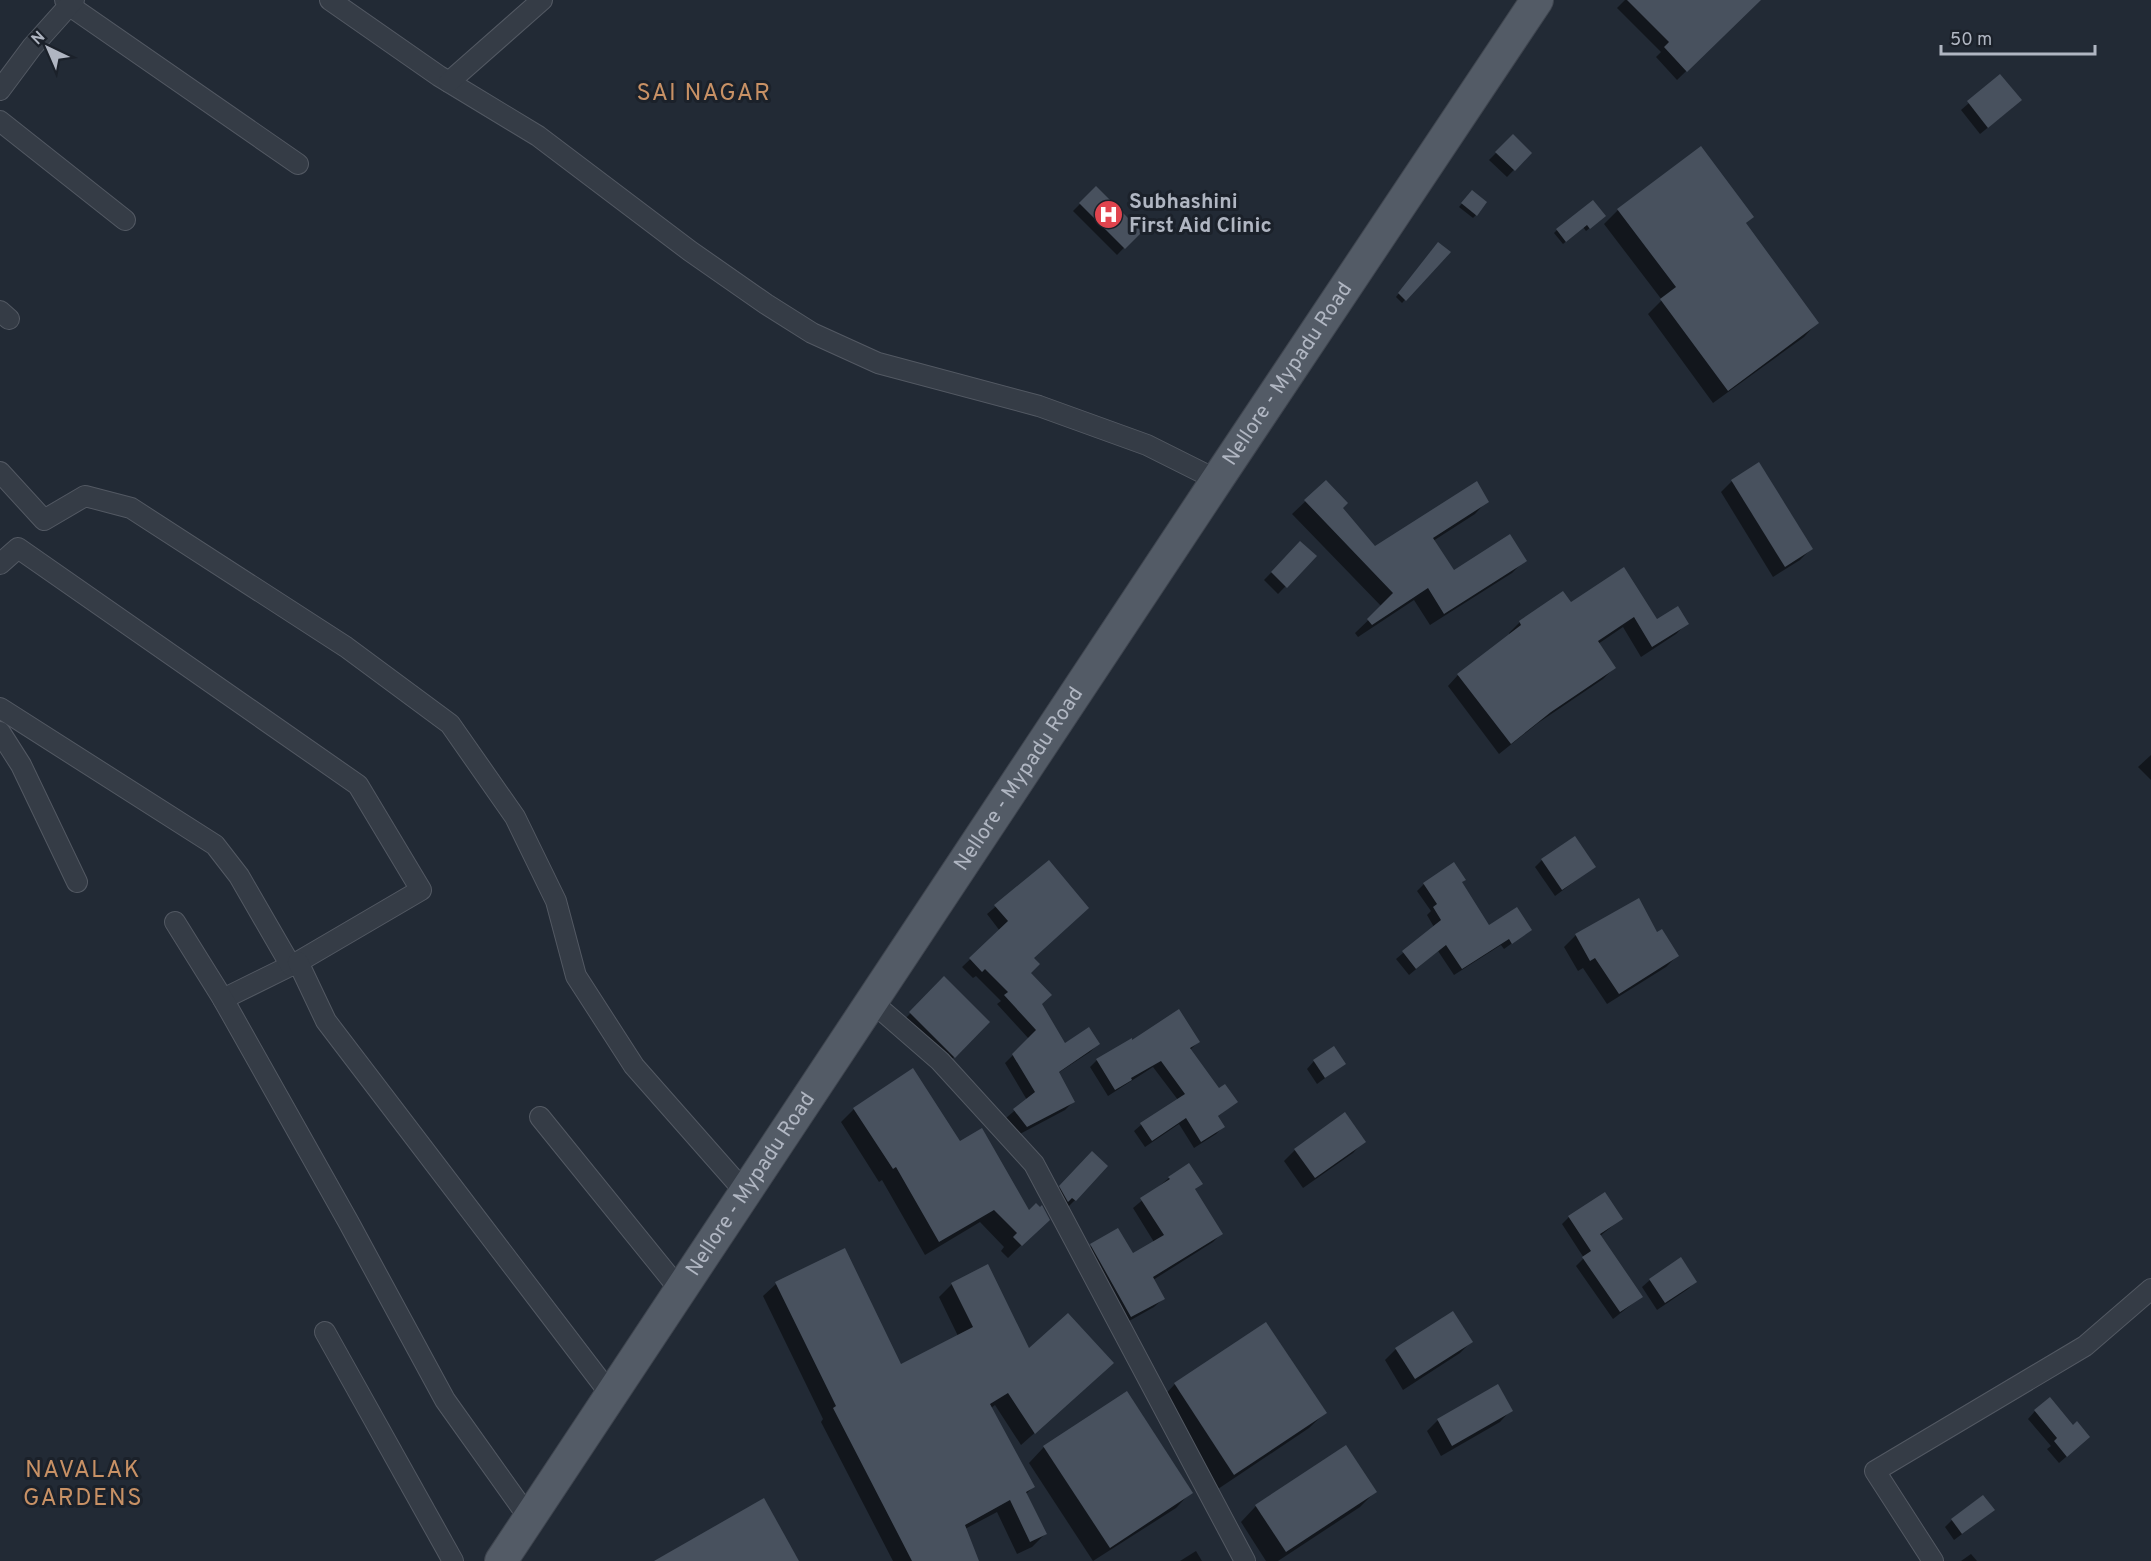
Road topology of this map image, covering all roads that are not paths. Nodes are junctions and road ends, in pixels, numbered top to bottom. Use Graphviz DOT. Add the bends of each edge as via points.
graph roads {
  1 [pos="330,0"];
  2 [pos="542,0"];
  3 [pos="1538,0"];
  4 [pos="70,2"];
  5 [pos="449,82"];
  6 [pos="0,90"];
  7 [pos="0,121"];
  8 [pos="298,164"];
  9 [pos="126,220"];
  10 [pos="0,472"];
  11 [pos="1217,480"];
  12 [pos="0,564"];
  13 [pos="0,708"];
  14 [pos="0,732"];
  15 [pos="77,882"];
  16 [pos="175,922"];
  17 [pos="295,964"];
  18 [pos="223,999"];
  19 [pos="871,1001"];
  20 [pos="540,1117"];
  21 [pos="745,1192"];
  22 [pos="2151,1289"];
  23 [pos="680,1290"];
  24 [pos="325,1332"];
  25 [pos="611,1395"];
  26 [pos="529,1518"];
  27 [pos="453,1561"];
  28 [pos="501,1561"];
  29 [pos="1245,1561"];
  30 [pos="1933,1561"];
  1 -- 5 [label="street"];
  2 -- 5 [label="street"];
  3 -- 11 [label="main road, Nellore - Mypadu Road"];
  4 -- 6 [label="street"];
  4 -- 8 [label="street"];
  5 -- 11 [label="street" via="538,136 690,251 812,333 878,363 1039,406 1147,446"];
  7 -- 9 [label="street"];
  10 -- 21 [label="street" via="44,520 85,496 131,508 346,647 450,724 515,818 556,902 576,976 634,1066"];
  11 -- 19 [label="main road, Nellore - Mypadu Road"];
  12 -- 17 [label="street" via="18,548 358,785 421,890"];
  13 -- 17 [label="street" via="215,845"];
  14 -- 15 [label="street" via="21,765"];
  16 -- 18 [label="street"];
  17 -- 18 [label="street"];
  17 -- 25 [label="street" via="326,1021"];
  18 -- 26 [label="street" via="445,1400"];
  19 -- 21 [label="main road, Nellore - Mypadu Road"];
  19 -- 29 [label="street" via="940,1061 1034,1164"];
  20 -- 23 [label="street"];
  21 -- 23 [label="main road, Nellore - Mypadu Road"];
  22 -- 30 [label="street" via="2085,1346 1875,1471"];
  23 -- 25 [label="main road, Nellore - Mypadu Road"];
  24 -- 27 [label="street"];
  25 -- 26 [label="main road, Nellore - Mypadu Road"];
  26 -- 28 [label="main road, Nellore - Mypadu Road"];
}
